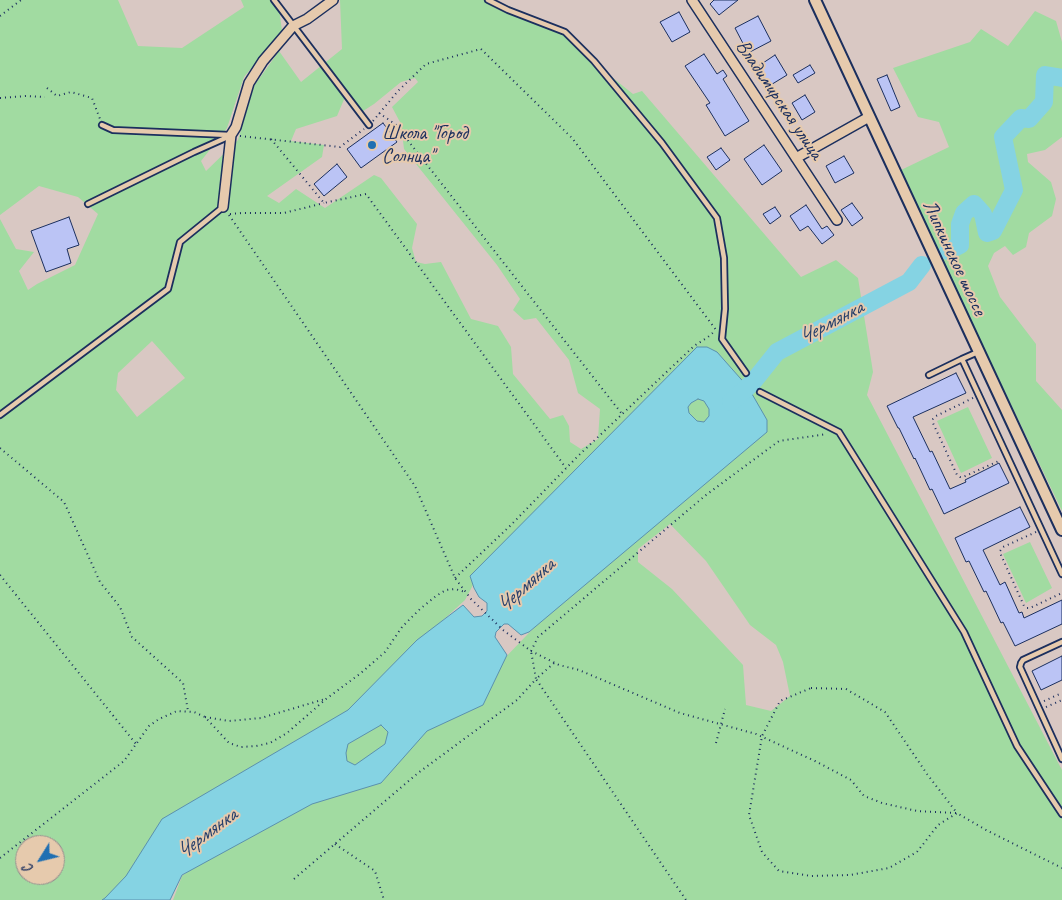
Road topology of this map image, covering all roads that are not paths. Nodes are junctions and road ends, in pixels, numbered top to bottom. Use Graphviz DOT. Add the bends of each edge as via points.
graph roads {
  1 [pos="274,0"];
  2 [pos="333,0"];
  3 [pos="488,0"];
  4 [pos="692,0"];
  5 [pos="815,0"];
  6 [pos="293,26"];
  7 [pos="869,117"];
  8 [pos="102,125"];
  9 [pos="369,125"];
  10 [pos="231,135"];
  11 [pos="796,158"];
  12 [pos="88,204"];
  13 [pos="223,206"];
  14 [pos="837,220"];
  15 [pos="978,352"];
  16 [pos="962,360"];
  17 [pos="746,373"];
  18 [pos="929,375"];
  19 [pos="760,392"];
  20 [pos="0,415"];
  21 [pos="1062,530"];
  22 [pos="1062,574"];
  23 [pos="1062,642"];
  24 [pos="1061,753"];
  25 [pos="1062,758"];
  26 [pos="1062,814"];
  1 -- 6 [label="lane"];
  2 -- 6 [label="street"];
  3 -- 17 [label="lane" via="564,32 594,61 656,136 717,218 724,258 722,339"];
  4 -- 11 [label="street, Владимирская улица"];
  5 -- 7 [label="street, Липкинское шоссе"];
  6 -- 9 [label="lane"];
  6 -- 10 [label="street" via="249,83"];
  7 -- 11 [label="street"];
  7 -- 15 [label="street, Липкинское шоссе"];
  8 -- 10 [label="lane" via="113,130"];
  10 -- 12 [label="lane"];
  10 -- 13 [label="street"];
  11 -- 14 [label="street, Владимирская улица"];
  13 -- 20 [label="lane" via="180,242 168,289"];
  15 -- 16 [label="lane"];
  15 -- 21 [label="street, Липкинское шоссе"];
  16 -- 18 [label="lane"];
  16 -- 22 [label="lane"];
  19 -- 26 [label="lane" via="839,432 964,632 1017,746"];
  23 -- 24 [label="lane" via="1023,660 1020,667"];
  24 -- 25 [label="lane"];
}
